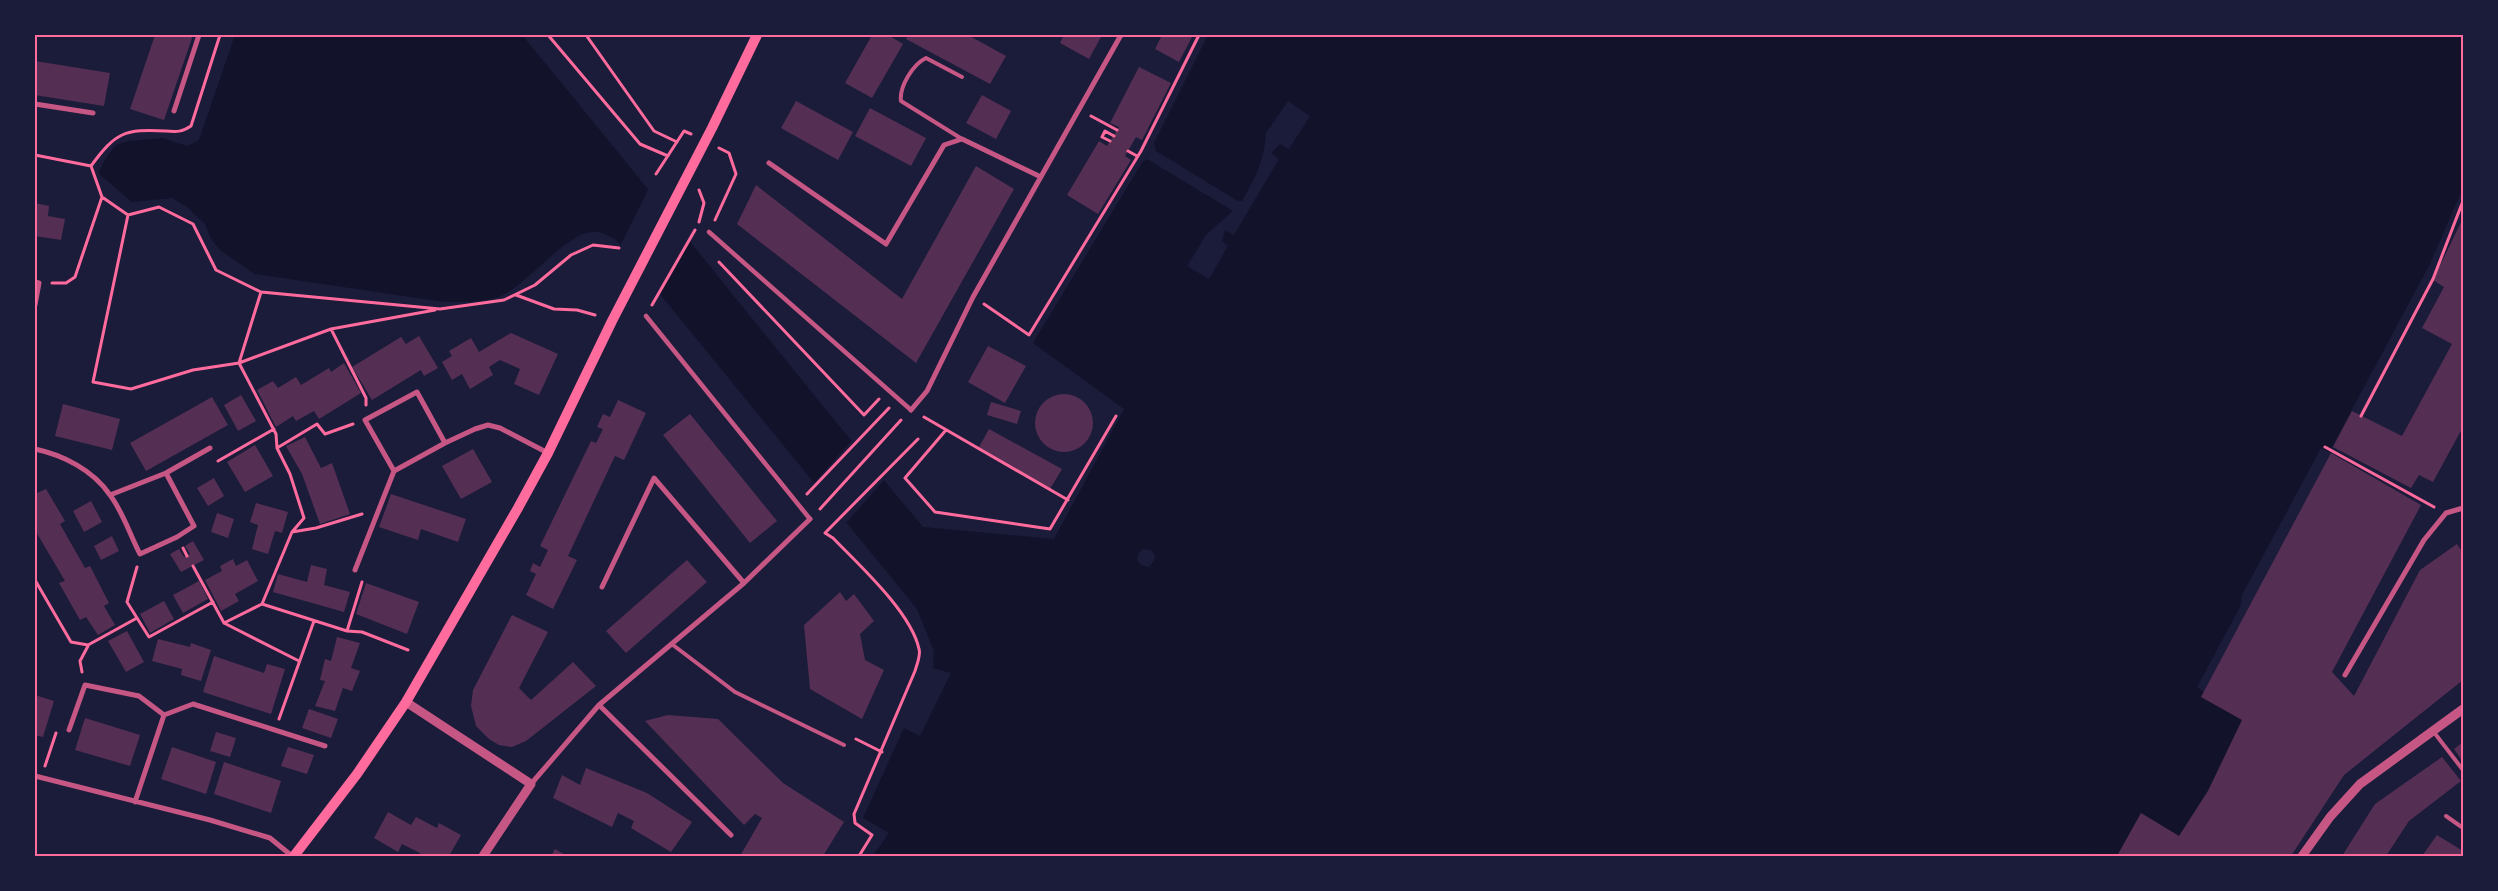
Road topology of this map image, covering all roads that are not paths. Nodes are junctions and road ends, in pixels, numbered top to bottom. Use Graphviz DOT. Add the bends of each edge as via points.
graph roads {
  1 [pos="199,35"];
  2 [pos="757,35"];
  3 [pos="1121,35"];
  4 [pos="962,77"];
  5 [pos="35,104"];
  6 [pos="174,111"];
  7 [pos="93,113"];
  8 [pos="962,139"];
  9 [pos="769,163"];
  10 [pos="1041,176"];
  11 [pos="709,232"];
  12 [pos="37,282"];
  13 [pos="35,305"];
  14 [pos="646,316"];
  15 [pos="911,410"];
  16 [pos="445,443"];
  17 [pos="210,448"];
  18 [pos="35,449"];
  19 [pos="548,453"];
  20 [pos="394,471"];
  21 [pos="166,473"];
  22 [pos="110,494"];
  23 [pos="2463,508"];
  24 [pos="810,519"];
  25 [pos="355,570"];
  26 [pos="744,584"];
  27 [pos="602,587"];
  28 [pos="673,645"];
  29 [pos="2345,676"];
  30 [pos="406,702"];
  31 [pos="599,705"];
  32 [pos="2463,709"];
  33 [pos="164,715"];
  34 [pos="69,730"];
  35 [pos="2433,731"];
  36 [pos="844,745"];
  37 [pos="325,746"];
  38 [pos="2463,770"];
  39 [pos="35,776"];
  40 [pos="531,784"];
  41 [pos="135,802"];
  42 [pos="2446,816"];
  43 [pos="2463,828"];
  44 [pos="732,835"];
  45 [pos="293,856"];
  46 [pos="483,856"];
  47 [pos="2302,856"];
  1 -- 6 [label="street"];
  2 -- 19 [label="main road"];
  3 -- 10 [label="street"];
  4 -- 8 [label="lane" via="926,58 918,62 900,93 902,101"];
  5 -- 7 [label="street"];
  8 -- 9 [label="street" via="944,145 886,244"];
  8 -- 10 [label="street"];
  10 -- 15 [label="street" via="973,297 926,391"];
  11 -- 15 [label="street"];
  12 -- 13 [label="street"];
  14 -- 24 [label="street"];
  16 -- 19 [label="street" via="488,425"];
  16 -- 20 [label="street"];
  16 -- 20 [label="street" via="417,392 365,420"];
  17 -- 21 [label="street"];
  18 -- 22 [label="street" via="71,461"];
  19 -- 30 [label="main road"];
  20 -- 25 [label="street"];
  21 -- 22 [label="street"];
  21 -- 22 [label="street" via="194,526 140,554"];
  23 -- 29 [label="street" via="2446,513 2424,540"];
  24 -- 26 [label="street"];
  26 -- 27 [label="street" via="654,478"];
  26 -- 28 [label="street"];
  28 -- 31 [label="street"];
  28 -- 36 [label="lane" via="734,692"];
  30 -- 40 [label="street"];
  30 -- 45 [label="main road" via="357,774"];
  31 -- 40 [label="street"];
  31 -- 44 [label="street"];
  32 -- 35 [label="street"];
  33 -- 34 [label="street" via="139,696 85,685"];
  33 -- 37 [label="street" via="193,704"];
  33 -- 41 [label="street"];
  35 -- 38 [label="lane"];
  35 -- 47 [label="street" via="2360,784 2330,817"];
  39 -- 41 [label="street"];
  40 -- 46 [label="street"];
  41 -- 45 [label="street" via="270,838"];
  42 -- 43 [label="lane"];
}
